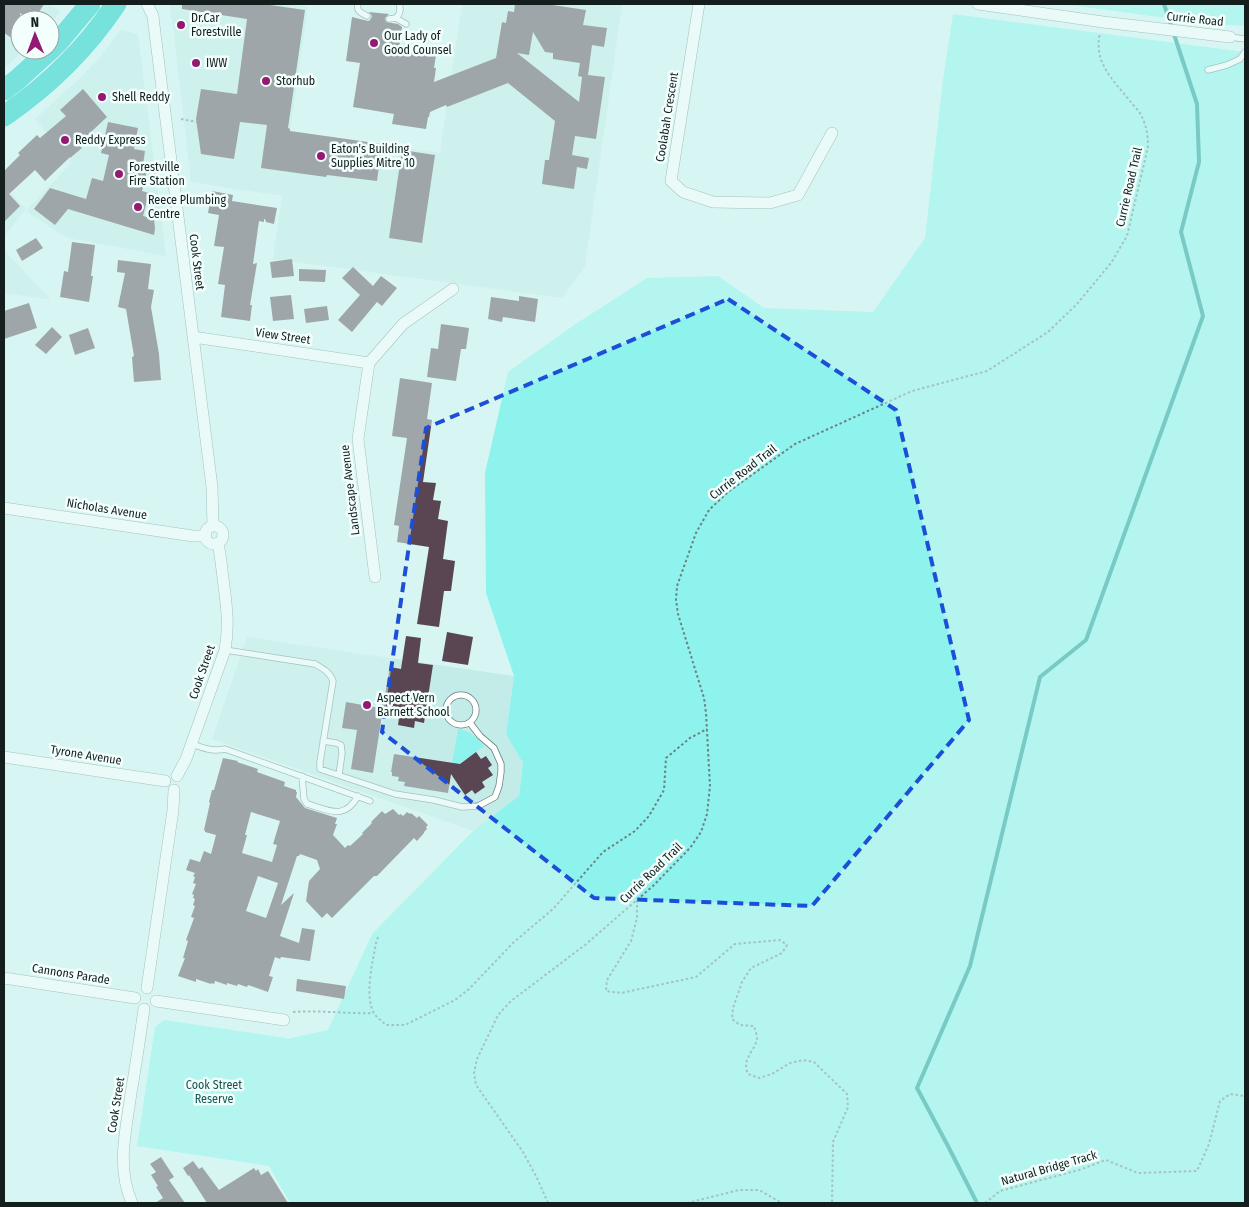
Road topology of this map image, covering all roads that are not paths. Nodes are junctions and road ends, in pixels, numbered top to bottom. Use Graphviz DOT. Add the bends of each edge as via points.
graph roads {
  1 [pos="90,4"];
  2 [pos="116,4"];
  3 [pos="147,4"];
  4 [pos="358,4"];
  5 [pos="399,4"];
  6 [pos="699,4"];
  7 [pos="978,4"];
  8 [pos="353,16"];
  9 [pos="406,24"];
  10 [pos="1230,37"];
  11 [pos="1245,39"];
  12 [pos="60,40"];
  13 [pos="1245,52"];
  14 [pos="39,60"];
  15 [pos="1208,70"];
  16 [pos="4,90"];
  17 [pos="4,116"];
  18 [pos="832,133"];
  19 [pos="453,290"];
  20 [pos="193,337"];
  21 [pos="368,363"];
  22 [pos="4,508"];
  23 [pos="213,526"];
  24 [pos="206,536"];
  25 [pos="218,543"];
  26 [pos="375,577"];
  27 [pos="225,650"];
  28 [pos="470,723"];
  29 [pos="323,741"];
  30 [pos="192,744"];
  31 [pos="4,757"];
  32 [pos="339,775"];
  33 [pos="177,776"];
  34 [pos="302,776"];
  35 [pos="165,781"];
  36 [pos="174,790"];
  37 [pos="358,796"];
  38 [pos="370,801"];
  39 [pos="4,978"];
  40 [pos="147,988"];
  41 [pos="135,998"];
  42 [pos="156,1001"];
  43 [pos="144,1009"];
  44 [pos="284,1020"];
  45 [pos="132,1203"];
  1 -- 12 [label="highway"];
  2 -- 17 [label="highway" via="89,40 52,80"];
  3 -- 20 [label="street, Cook Street" via="153,16"];
  4 -- 8 [label="lane" via="359,12 364,15"];
  5 -- 9 [label="lane" via="399,15 393,19"];
  6 -- 18 [label="street, Coolabah Crescent" via="671,181 682,192 713,202 770,203 798,195"];
  7 -- 10 [label="street, Currie Road"];
  10 -- 11 [label="lane"];
  13 -- 15 [label="lane" via="1240,59"];
  14 -- 16 [label="highway"];
  19 -- 21 [label="street" via="403,324"];
  20 -- 21 [label="street, View Street"];
  20 -- 23 [label="street, Cook Street" via="212,486"];
  21 -- 26 [label="street, Landscape Avenue" via="358,439"];
  22 -- 24 [label="street, Nicholas Avenue"];
  23 -- 24 [label="street" via="208,528"];
  23 -- 25 [label="street" via="221,528 223,534"];
  24 -- 25 [label="street" via="208,541"];
  25 -- 27 [label="street, Cook Street" via="228,620"];
  27 -- 29 [label="lane" via="314,664 332,676"];
  27 -- 30 [label="street, Cook Street"];
  28 -- 28 [label="lane" via="460,725 450,721 446,707 452,698 467,697 475,704 476,714"];
  28 -- 32 [label="lane" via="494,748 501,764 499,786 494,797 478,806 462,807 396,794"];
  29 -- 32 [label="lane" via="320,769"];
  29 -- 32 [label="lane" via="341,745"];
  30 -- 33 [label="street, Cook Street"];
  30 -- 34 [label="lane" via="214,751 225,749"];
  31 -- 35 [label="street, Tyrone Avenue"];
  33 -- 35 [label="street" via="170,775"];
  33 -- 36 [label="street" via="180,783"];
  34 -- 37 [label="lane"];
  34 -- 37 [label="lane" via="307,804 334,812 344,811"];
  35 -- 36 [label="street" via="167,788"];
  36 -- 40 [label="street"];
  37 -- 38 [label="lane"];
  39 -- 41 [label="street, Cannons Parade"];
  40 -- 41 [label="street" via="138,992"];
  40 -- 42 [label="street" via="154,993"];
  41 -- 43 [label="street" via="138,1006"];
  42 -- 43 [label="street" via="152,1007"];
  42 -- 44 [label="street"];
  43 -- 45 [label="street, Cook Street" via="123,1149 124,1176"];
}
